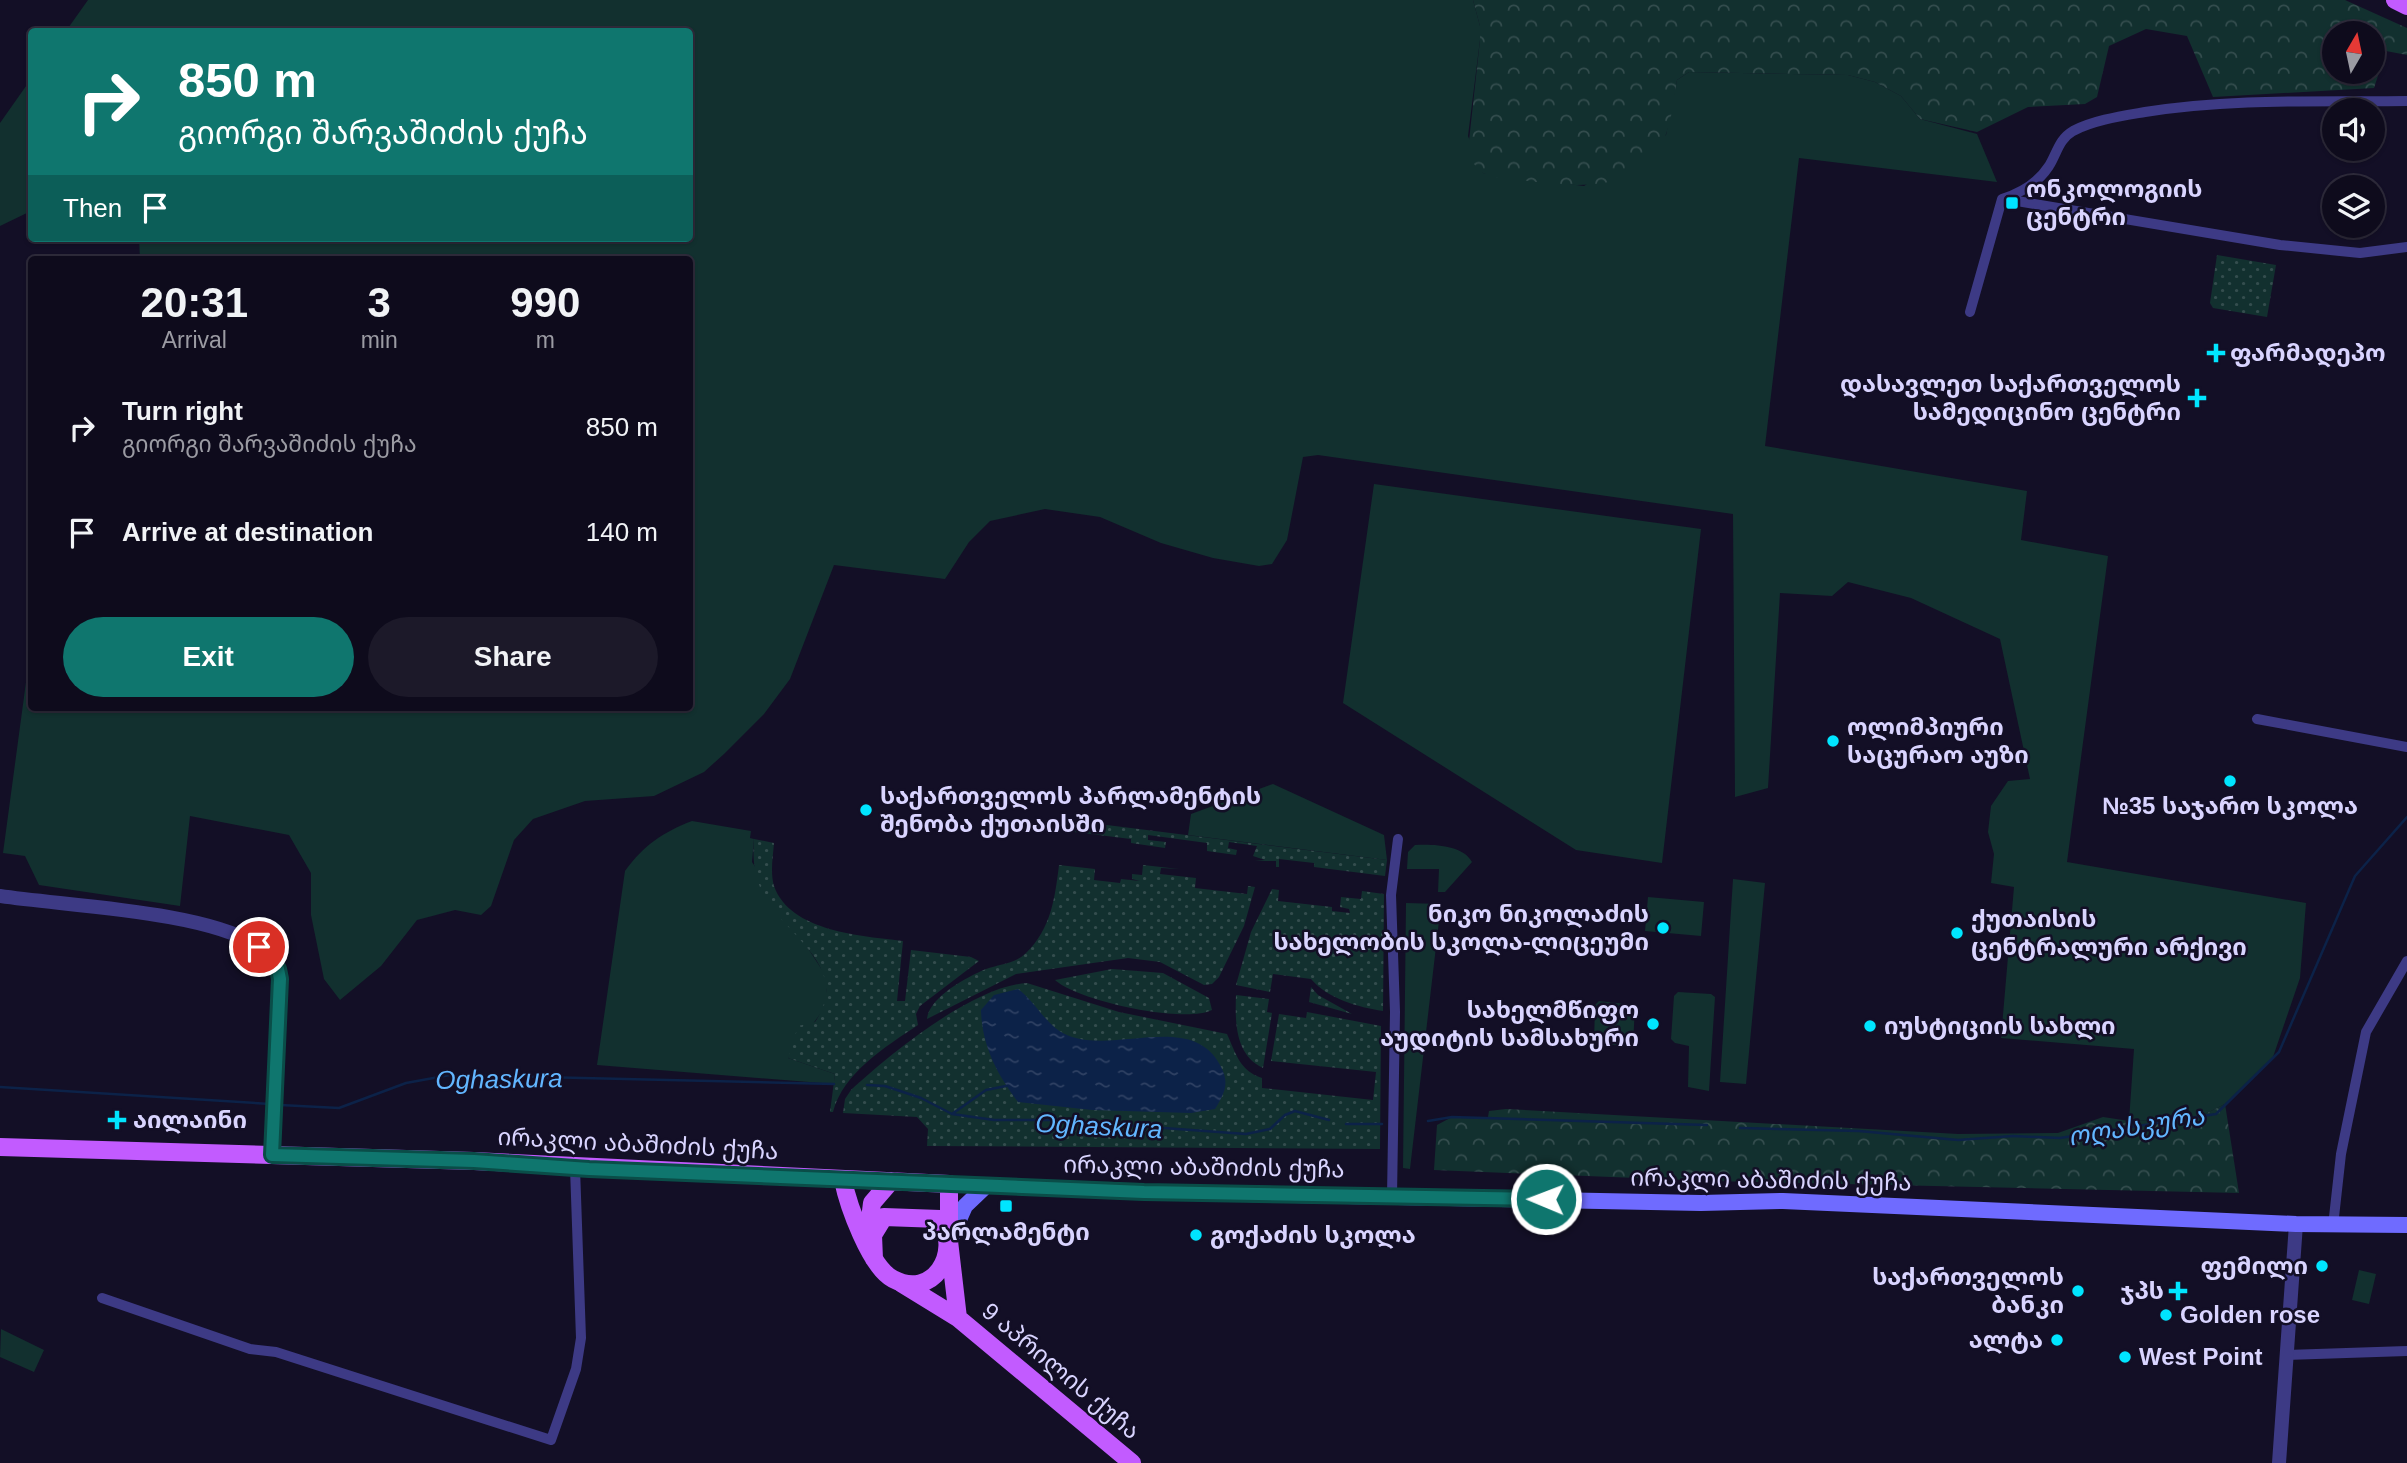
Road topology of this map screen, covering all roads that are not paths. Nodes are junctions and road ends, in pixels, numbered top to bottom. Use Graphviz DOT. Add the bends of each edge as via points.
graph roads {
  1 [pos="2407,101"];
  2 [pos="2002,199"];
  3 [pos="2407,247"];
  4 [pos="1970,312"];
  5 [pos="2257,719"];
  6 [pos="2407,747"];
  7 [pos="1398,839"];
  8 [pos="0,896"];
  9 [pos="2407,961"];
  10 [pos="0,1147"];
  11 [pos="272,1155"];
  12 [pos="575,1168"];
  13 [pos="843,1180"];
  14 [pos="891,1181"];
  15 [pos="949,1184"];
  16 [pos="987,1185"];
  17 [pos="1392,1196"];
  18 [pos="2296,1224"];
  19 [pos="2407,1225"];
  20 [pos="2333,1226"];
  21 [pos="949,1241"];
  22 [pos="871,1251"];
  23 [pos="901,1283"];
  24 [pos="102,1298"];
  25 [pos="958,1318"];
  26 [pos="2407,1352"];
  27 [pos="2287,1355"];
  28 [pos="1132,1463"];
  29 [pos="2279,1463"];
  1 -- 2 [label="street" via="2200,103 2116,117 2072,131 2037,180"];
  2 -- 3 [label="street" via="2280,246 2360,253"];
  2 -- 4 [label="street"];
  5 -- 6 [label="street"];
  7 -- 17 [label="street" via="1391,895"];
  8 -- 11 [label="street" via="188,922 244,938 259,947 278,969 280,979"];
  9 -- 20 [label="street" via="2366,1032 2341,1154"];
  10 -- 11 [label="main road, ირაკლი აბაშიძის ქუჩა"];
  11 -- 12 [label="main road, ირაკლი აბაშიძის ქუჩა"];
  12 -- 13 [label="main road, ირაკლი აბაშიძის ქუჩა"];
  12 -- 24 [label="street" via="581,1338 576,1369 551,1440 276,1352 250,1349"];
  13 -- 14 [label="main road, ირაკლი აბაშიძის ქუჩა"];
  13 -- 22 [label="main road" via="847,1203"];
  14 -- 15 [label="main road, ირაკლი აბაშიძის ქუჩა"];
  14 -- 22 [label="main road" via="872,1203"];
  15 -- 16 [label="main road, ირაკლი აბაშიძის ქუჩა"];
  15 -- 21 [label="main road"];
  16 -- 17 [label="main road, ირაკლი აბაშიძის ქუჩა"];
  16 -- 21 [label="main road" via="965,1206"];
  17 -- 18 [label="main road, ირაკლი აბაშიძის ქუჩა" via="1783,1201"];
  18 -- 20 [label="main road, ირაკლი აბაშიძის ქუჩა"];
  18 -- 27 [label="street"];
  19 -- 20 [label="main road, ირაკლი აბაშიძის ქუჩა"];
  21 -- 22 [label="main road" via="940,1219 884,1217 873,1235"];
  21 -- 23 [label="main road" via="942,1269 923,1281"];
  21 -- 25 [label="main road, 9 აპრილის ქუჩა"];
  22 -- 23 [label="main road" via="883,1272"];
  23 -- 25 [label="main road, 9 აპრილის ქუჩა"];
  25 -- 28 [label="main road, 9 აპრილის ქუჩა"];
  26 -- 27 [label="street"];
  27 -- 29 [label="street"];
}
